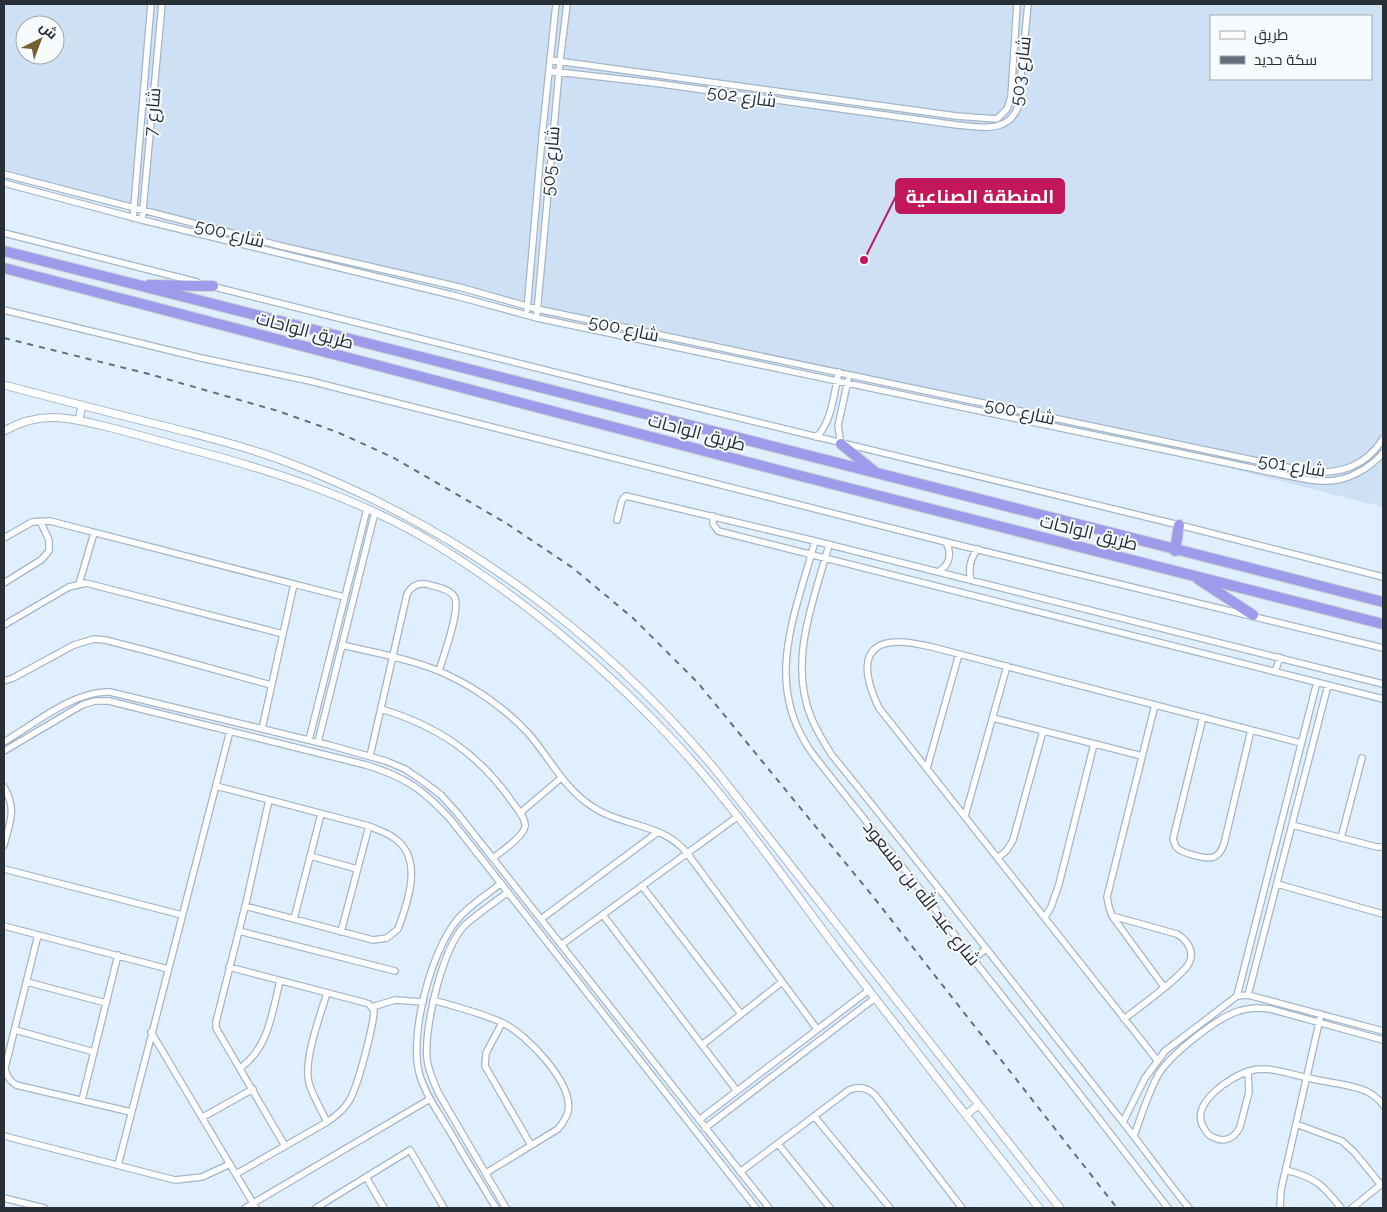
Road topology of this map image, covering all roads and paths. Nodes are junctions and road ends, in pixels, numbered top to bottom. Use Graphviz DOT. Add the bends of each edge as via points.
graph roads {
  1 [pos="151,4"];
  2 [pos="162,4"];
  3 [pos="556,4"];
  4 [pos="567,4"];
  5 [pos="1017,4"];
  6 [pos="1028,4"];
  7 [pos="1024,42"];
  8 [pos="1014,43"];
  9 [pos="550,60"];
  10 [pos="560,61"];
  11 [pos="549,71"];
  12 [pos="559,72"];
  13 [pos="874,104"];
  14 [pos="872,114"];
  15 [pos="936,114"];
  16 [pos="935,122"];
  17 [pos="4,174"];
  18 [pos="4,183"];
  19 [pos="77,193"];
  20 [pos="75,203"];
  21 [pos="134,208"];
  22 [pos="143,211"];
  23 [pos="133,218"];
  24 [pos="142,220"];
  25 [pos="4,232"];
  26 [pos="4,251"];
  27 [pos="4,268"];
  28 [pos="131,284"];
  29 [pos="212,286"];
  30 [pos="527,307"];
  31 [pos="537,309"];
  32 [pos="4,310"];
  33 [pos="526,315"];
  34 [pos="537,318"];
  35 [pos="783,361"];
  36 [pos="781,370"];
  37 [pos="839,372"];
  38 [pos="849,374"];
  39 [pos="836,381"];
  40 [pos="847,383"];
  41 [pos="4,385"];
  42 [pos="941,394"];
  43 [pos="939,403"];
  44 [pos="991,404"];
  45 [pos="82,405"];
  46 [pos="989,414"];
  47 [pos="79,420"];
  48 [pos="4,430"];
  49 [pos="1117,432"];
  50 [pos="816,438"];
  51 [pos="1383,439"];
  52 [pos="1116,440"];
  53 [pos="841,444"];
  54 [pos="1383,453"];
  55 [pos="1250,458"];
  56 [pos="1248,467"];
  57 [pos="1327,473"];
  58 [pos="877,474"];
  59 [pos="1327,481"];
  60 [pos="367,508"];
  61 [pos="375,512"];
  62 [pos="714,516"];
  63 [pos="617,520"];
  64 [pos="40,521"];
  65 [pos="1179,525"];
  66 [pos="94,532"];
  67 [pos="4,538"];
  68 [pos="815,541"];
  69 [pos="946,542"];
  70 [pos="829,544"];
  71 [pos="978,549"];
  72 [pos="1175,550"];
  73 [pos="811,554"];
  74 [pos="826,557"];
  75 [pos="938,572"];
  76 [pos="1191,574"];
  77 [pos="1383,577"];
  78 [pos="971,580"];
  79 [pos="4,583"];
  80 [pos="79,584"];
  81 [pos="294,584"];
  82 [pos="344,597"];
  83 [pos="1383,602"];
  84 [pos="1254,615"];
  85 [pos="1383,624"];
  86 [pos="4,625"];
  87 [pos="283,634"];
  88 [pos="342,645"];
  89 [pos="1383,648"];
  90 [pos="959,654"];
  91 [pos="1280,657"];
  92 [pos="393,658"];
  93 [pos="1007,666"];
  94 [pos="439,671"];
  95 [pos="1275,672"];
  96 [pos="4,681"];
  97 [pos="1317,682"];
  98 [pos="1383,684"];
  99 [pos="271,685"];
  100 [pos="1328,685"];
  101 [pos="1383,699"];
  102 [pos="1155,705"];
  103 [pos="176,707"];
  104 [pos="381,709"];
  105 [pos="173,716"];
  106 [pos="1204,717"];
  107 [pos="44,718"];
  108 [pos="993,718"];
  109 [pos="48,725"];
  110 [pos="262,729"];
  111 [pos="1251,730"];
  112 [pos="230,731"];
  113 [pos="1043,731"];
  114 [pos="309,740"];
  115 [pos="4,742"];
  116 [pos="318,742"];
  117 [pos="1301,743"];
  118 [pos="1094,744"];
  119 [pos="340,748"];
  120 [pos="4,752"];
  121 [pos="370,756"];
  122 [pos="1142,756"];
  123 [pos="338,757"];
  124 [pos="1362,758"];
  125 [pos="714,768"];
  126 [pos="928,768"];
  127 [pos="704,776"];
  128 [pos="561,778"];
  129 [pos="216,786"];
  130 [pos="4,787"];
  131 [pos="269,800"];
  132 [pos="321,814"];
  133 [pos="520,814"];
  134 [pos="965,816"];
  135 [pos="737,817"];
  136 [pos="1292,825"];
  137 [pos="369,826"];
  138 [pos="658,832"];
  139 [pos="1341,838"];
  140 [pos="4,845"];
  141 [pos="1383,847"];
  142 [pos="687,854"];
  143 [pos="310,856"];
  144 [pos="493,858"];
  145 [pos="998,858"];
  146 [pos="4,870"];
  147 [pos="357,870"];
  148 [pos="501,884"];
  149 [pos="1277,884"];
  150 [pos="642,886"];
  151 [pos="508,892"];
  152 [pos="245,906"];
  153 [pos="1383,914"];
  154 [pos="182,915"];
  155 [pos="602,915"];
  156 [pos="1112,916"];
  157 [pos="1044,917"];
  158 [pos="294,919"];
  159 [pos="541,919"];
  160 [pos="4,926"];
  161 [pos="239,930"];
  162 [pos="341,932"];
  163 [pos="38,935"];
  164 [pos="561,944"];
  165 [pos="986,949"];
  166 [pos="118,955"];
  167 [pos="973,959"];
  168 [pos="229,967"];
  169 [pos="168,969"];
  170 [pos="394,971"];
  171 [pos="280,980"];
  172 [pos="27,982"];
  173 [pos="782,982"];
  174 [pos="1164,987"];
  175 [pos="869,990"];
  176 [pos="326,993"];
  177 [pos="1248,995"];
  178 [pos="1237,996"];
  179 [pos="875,998"];
  180 [pos="434,1000"];
  181 [pos="423,1002"];
  182 [pos="106,1003"];
  183 [pos="372,1008"];
  184 [pos="742,1014"];
  185 [pos="1321,1014"];
  186 [pos="1124,1019"];
  187 [pos="502,1022"];
  188 [pos="1319,1023"];
  189 [pos="1194,1027"];
  190 [pos="818,1029"];
  191 [pos="15,1030"];
  192 [pos="1383,1031"];
  193 [pos="152,1032"];
  194 [pos="1201,1034"];
  195 [pos="1383,1040"];
  196 [pos="702,1046"];
  197 [pos="94,1052"];
  198 [pos="1157,1060"];
  199 [pos="240,1068"];
  200 [pos="1248,1071"];
  201 [pos="1306,1078"];
  202 [pos="253,1090"];
  203 [pos="737,1091"];
  204 [pos="430,1099"];
  205 [pos="82,1100"];
  206 [pos="978,1105"];
  207 [pos="1383,1106"];
  208 [pos="130,1112"];
  209 [pos="966,1115"];
  210 [pos="814,1116"];
  211 [pos="203,1117"];
  212 [pos="699,1120"];
  213 [pos="327,1122"];
  214 [pos="1123,1122"];
  215 [pos="1296,1124"];
  216 [pos="705,1128"];
  217 [pos="4,1136"];
  218 [pos="1134,1136"];
  219 [pos="778,1144"];
  220 [pos="531,1145"];
  221 [pos="285,1146"];
  222 [pos="230,1164"];
  223 [pos="118,1166"];
  224 [pos="1286,1170"];
  225 [pos="740,1172"];
  226 [pos="486,1173"];
  227 [pos="236,1174"];
  228 [pos="366,1178"];
  229 [pos="1382,1184"];
  230 [pos="4,1198"];
  231 [pos="23,1206"];
  232 [pos="254,1206"];
  233 [pos="323,1206"];
  234 [pos="44,1208"];
  235 [pos="244,1208"];
  236 [pos="316,1208"];
  237 [pos="384,1208"];
  238 [pos="444,1208"];
  239 [pos="496,1208"];
  240 [pos="506,1208"];
  241 [pos="756,1208"];
  242 [pos="769,1208"];
  243 [pos="830,1208"];
  244 [pos="890,1208"];
  245 [pos="962,1208"];
  246 [pos="1039,1208"];
  247 [pos="1060,1208"];
  248 [pos="1168,1208"];
  249 [pos="1189,1208"];
  250 [pos="1280,1208"];
  251 [pos="1341,1208"];
  252 [pos="1352,1208"];
  1 -- 21 [label="street, شارع 7"];
  2 -- 22 [label="street, شارع 7"];
  3 -- 9 [label="street, شارع 505"];
  4 -- 10 [label="street, شارع 505"];
  5 -- 8 [label="street, شارع 503"];
  6 -- 7 [label="street, شارع 503"];
  7 -- 8 [label="street"];
  7 -- 16 [label="street, شارع 503" via="1018,107 1007,123 983,127"];
  8 -- 15 [label="street, شارع 503" via="1011,97 1003,115 990,120"];
  9 -- 10 [label="street, شارع 502"];
  9 -- 11 [label="street, شارع 505"];
  10 -- 12 [label="street, شارع 505"];
  10 -- 13 [label="street, شارع 502"];
  11 -- 12 [label="street, شارع 502"];
  11 -- 30 [label="street, شارع 505"];
  12 -- 14 [label="street, شارع 502"];
  12 -- 31 [label="street, شارع 505"];
  13 -- 14 [label="street"];
  13 -- 15 [label="street, شارع 502"];
  14 -- 16 [label="street, شارع 502"];
  15 -- 16 [label="street"];
  17 -- 19 [label="street, شارع 500"];
  18 -- 20 [label="street, شارع 500"];
  19 -- 20 [label="street"];
  19 -- 21 [label="street, شارع 500"];
  20 -- 23 [label="street, شارع 500"];
  21 -- 22 [label="street, شارع 500"];
  21 -- 23 [label="street, شارع 7"];
  22 -- 24 [label="street, شارع 7"];
  22 -- 30 [label="street, شارع 500" via="459,287"];
  23 -- 24 [label="street, شارع 500"];
  24 -- 33 [label="street, شارع 500"];
  25 -- 29 [label="street, طريق الواحات"];
  26 -- 28 [label="highway, طريق الواحات"];
  27 -- 76 [label="highway, طريق الواحات" via="812,479"];
  28 -- 29 [label="highway"];
  28 -- 58 [label="highway, طريق الواحات"];
  29 -- 50 [label="street, طريق الواحات"];
  30 -- 31 [label="street, شارع 500"];
  30 -- 33 [label="street, شارع 505"];
  31 -- 34 [label="street, شارع 505"];
  31 -- 35 [label="street, شارع 500"];
  32 -- 69 [label="street" via="310,381"];
  33 -- 34 [label="street, شارع 500"];
  34 -- 36 [label="street, شارع 500"];
  35 -- 36 [label="street"];
  35 -- 37 [label="street, شارع 500"];
  36 -- 39 [label="street, شارع 500"];
  37 -- 38 [label="street, شارع 500"];
  37 -- 39 [label="street"];
  38 -- 40 [label="street"];
  38 -- 42 [label="street, شارع 500"];
  39 -- 40 [label="street, شارع 500"];
  39 -- 50 [label="street" via="826,425"];
  40 -- 43 [label="street, شارع 500"];
  40 -- 53 [label="street" via="838,426"];
  41 -- 45 [label="street"];
  42 -- 43 [label="street"];
  42 -- 44 [label="street, شارع 500"];
  43 -- 46 [label="street, شارع 500"];
  44 -- 46 [label="street"];
  44 -- 49 [label="street, شارع 500"];
  45 -- 47 [label="street"];
  45 -- 125 [label="street" via="230,443 282,460 369,496 432,529 496,569 572,627 681,729"];
  46 -- 52 [label="street, شارع 500"];
  47 -- 48 [label="street" via="43,417 23,421"];
  47 -- 60 [label="street" via="204,452"];
  49 -- 52 [label="street"];
  49 -- 55 [label="street, شارع 500"];
  50 -- 53 [label="street, طريق الواحات"];
  51 -- 57 [label="street, شارع 501" via="1358,464"];
  52 -- 56 [label="street, شارع 500"];
  53 -- 58 [label="highway"];
  53 -- 65 [label="street, طريق الواحات"];
  54 -- 59 [label="street, شارع 501" via="1361,471"];
  55 -- 56 [label="street"];
  55 -- 57 [label="street, شارع 501"];
  56 -- 59 [label="street, شارع 501"];
  57 -- 59 [label="street"];
  58 -- 72 [label="highway, طريق الواحات"];
  60 -- 61 [label="street"];
  60 -- 82 [label="street"];
  61 -- 88 [label="street"];
  61 -- 127 [label="street" via="428,540 518,601 618,686"];
  62 -- 63 [label="street" via="626,496"];
  62 -- 68 [label="street"];
  62 -- 73 [label="street" via="713,524 718,531"];
  64 -- 66 [label="street"];
  64 -- 67 [label="street" via="25,525"];
  64 -- 79 [label="street" via="49,540 49,551 41,560"];
  65 -- 72 [label="highway"];
  65 -- 77 [label="street, طريق الواحات"];
  66 -- 80 [label="street"];
  66 -- 81 [label="street"];
  68 -- 70 [label="street"];
  68 -- 73 [label="street, شارع عبد الله بن مسعود"];
  69 -- 71 [label="street"];
  69 -- 75 [label="street" via="949,559"];
  70 -- 74 [label="street, شارع عبد الله بن مسعود"];
  70 -- 75 [label="street"];
  71 -- 78 [label="street" via="971,561"];
  71 -- 84 [label="street"];
  72 -- 83 [label="highway, طريق الواحات"];
  73 -- 74 [label="street"];
  73 -- 167 [label="street, شارع عبد الله بن مسعود" via="787,638 787,688 794,717 812,753"];
  74 -- 95 [label="street"];
  74 -- 165 [label="street, شارع عبد الله بن مسعود" via="801,654 804,697 811,717 831,754"];
  75 -- 78 [label="street"];
  76 -- 84 [label="highway"];
  76 -- 85 [label="highway, طريق الواحات"];
  78 -- 91 [label="street"];
  80 -- 86 [label="street"];
  80 -- 87 [label="street" via="93,584"];
  81 -- 82 [label="street"];
  81 -- 87 [label="street"];
  82 -- 114 [label="street"];
  84 -- 89 [label="street"];
  87 -- 99 [label="street"];
  88 -- 92 [label="street"];
  88 -- 116 [label="street"];
  90 -- 93 [label="street"];
  90 -- 126 [label="street"];
  90 -- 126 [label="street" via="899,642 886,643 871,654 867,663 868,682 879,708"];
  91 -- 95 [label="street"];
  91 -- 98 [label="street"];
  92 -- 94 [label="street"];
  92 -- 94 [label="street" via="407,594 418,584 427,584 449,592 457,603"];
  92 -- 104 [label="street"];
  93 -- 102 [label="street"];
  93 -- 108 [label="street"];
  94 -- 128 [label="street" via="482,694 505,712 539,747"];
  95 -- 97 [label="street"];
  96 -- 99 [label="street" via="74,645 94,639"];
  97 -- 100 [label="street"];
  97 -- 117 [label="street"];
  99 -- 110 [label="street"];
  100 -- 101 [label="street"];
  100 -- 136 [label="street"];
  102 -- 106 [label="street"];
  102 -- 122 [label="street"];
  103 -- 105 [label="street"];
  103 -- 107 [label="street" via="102,691 78,697"];
  103 -- 110 [label="street"];
  104 -- 121 [label="street"];
  104 -- 133 [label="street" via="418,722 452,740 490,773"];
  105 -- 109 [label="street" via="102,700 82,705"];
  105 -- 112 [label="street"];
  106 -- 111 [label="street"];
  106 -- 111 [label="street" via="1173,839 1181,851 1206,858 1221,852 1224,844"];
  107 -- 109 [label="street"];
  107 -- 115 [label="street"];
  108 -- 113 [label="street"];
  108 -- 134 [label="street"];
  109 -- 120 [label="street"];
  110 -- 114 [label="street"];
  111 -- 117 [label="street"];
  112 -- 123 [label="street"];
  112 -- 129 [label="street"];
  113 -- 118 [label="street"];
  113 -- 145 [label="street" via="1013,840"];
  114 -- 116 [label="street"];
  116 -- 119 [label="street"];
  117 -- 178 [label="street"];
  118 -- 122 [label="street"];
  118 -- 157 [label="street" via="1059,884"];
  119 -- 121 [label="street"];
  119 -- 123 [label="street"];
  121 -- 144 [label="street" via="405,770 441,795"];
  122 -- 156 [label="street" via="1109,887 1108,902"];
  123 -- 148 [label="street" via="382,770 419,789 451,820"];
  124 -- 139 [label="street"];
  125 -- 127 [label="street"];
  125 -- 206 [label="street"];
  126 -- 134 [label="street"];
  127 -- 135 [label="street"];
  128 -- 133 [label="street"];
  128 -- 138 [label="street" via="594,808"];
  129 -- 131 [label="street"];
  129 -- 154 [label="street"];
  130 -- 140 [label="street" via="12,810"];
  131 -- 132 [label="street"];
  131 -- 152 [label="street"];
  132 -- 137 [label="street"];
  132 -- 143 [label="street"];
  133 -- 144 [label="street" via="525,821 524,830"];
  134 -- 145 [label="street"];
  135 -- 142 [label="street"];
  135 -- 175 [label="street"];
  136 -- 139 [label="street"];
  136 -- 149 [label="street"];
  137 -- 147 [label="street"];
  137 -- 162 [label="street" via="395,838 403,846 412,868 411,884 400,922 393,934 373,940"];
  138 -- 142 [label="street" via="674,840"];
  138 -- 159 [label="street"];
  139 -- 141 [label="street"];
  142 -- 150 [label="street"];
  142 -- 173 [label="street"];
  143 -- 147 [label="street"];
  143 -- 158 [label="street"];
  144 -- 159 [label="street"];
  145 -- 157 [label="street"];
  146 -- 154 [label="street"];
  147 -- 162 [label="street"];
  148 -- 151 [label="street"];
  148 -- 181 [label="street" via="458,918 448,931 435,959"];
  149 -- 153 [label="street"];
  149 -- 177 [label="street"];
  150 -- 155 [label="street"];
  150 -- 184 [label="street"];
  151 -- 180 [label="street" via="465,925 450,950"];
  151 -- 241 [label="street"];
  152 -- 158 [label="street"];
  152 -- 161 [label="street"];
  154 -- 169 [label="street"];
  155 -- 164 [label="street"];
  155 -- 196 [label="street"];
  156 -- 174 [label="street"];
  156 -- 174 [label="street" via="1184,939 1191,955 1189,963"];
  157 -- 186 [label="street"];
  158 -- 162 [label="street"];
  159 -- 164 [label="street"];
  160 -- 163 [label="street"];
  161 -- 168 [label="street"];
  161 -- 170 [label="street"];
  163 -- 166 [label="street"];
  163 -- 172 [label="street"];
  164 -- 212 [label="street"];
  165 -- 167 [label="street"];
  165 -- 214 [label="street, شارع عبد الله بن مسعود"];
  166 -- 169 [label="street"];
  166 -- 182 [label="street"];
  167 -- 248 [label="street, شارع عبد الله بن مسعود"];
  168 -- 171 [label="street"];
  168 -- 199 [label="street" via="216,1028"];
  169 -- 193 [label="street"];
  171 -- 176 [label="street"];
  171 -- 199 [label="street" via="264,1041"];
  172 -- 182 [label="street"];
  172 -- 191 [label="street"];
  173 -- 184 [label="street"];
  173 -- 190 [label="street"];
  174 -- 186 [label="street"];
  175 -- 179 [label="street"];
  175 -- 190 [label="street"];
  176 -- 183 [label="street" via="366,1002"];
  176 -- 213 [label="street" via="307,1074"];
  177 -- 178 [label="street"];
  177 -- 185 [label="street"];
  178 -- 189 [label="street"];
  179 -- 209 [label="street"];
  179 -- 216 [label="street"];
  180 -- 187 [label="street"];
  180 -- 226 [label="street" via="427,1042 431,1077"];
  181 -- 183 [label="street" via="395,1000"];
  181 -- 204 [label="street" via="417,1061"];
  182 -- 197 [label="street"];
  183 -- 213 [label="street" via="374,1016 354,1092 342,1111"];
  184 -- 196 [label="street"];
  185 -- 188 [label="street"];
  185 -- 192 [label="street"];
  186 -- 198 [label="street"];
  187 -- 220 [label="street" via="486,1053 485,1066"];
  187 -- 220 [label="street" via="544,1057 566,1094 568,1112 564,1121 558,1129"];
  188 -- 194 [label="street" via="1255,1008 1227,1015"];
  188 -- 195 [label="street"];
  188 -- 201 [label="street"];
  189 -- 194 [label="street"];
  189 -- 198 [label="street"];
  190 -- 203 [label="street"];
  191 -- 197 [label="street"];
  191 -- 205 [label="street" via="5,1068 11,1081 16,1085"];
  193 -- 208 [label="street"];
  193 -- 211 [label="street"];
  194 -- 218 [label="street" via="1173,1056 1159,1074"];
  196 -- 203 [label="street"];
  197 -- 205 [label="street"];
  198 -- 214 [label="street"];
  199 -- 202 [label="street"];
  200 -- 200 [label="street" via="1232,1079 1203,1104 1201,1125 1211,1137 1227,1139 1240,1128 1249,1092"];
  200 -- 201 [label="street" via="1263,1069"];
  201 -- 207 [label="street" via="1366,1092"];
  201 -- 215 [label="street"];
  202 -- 211 [label="street"];
  202 -- 221 [label="street"];
  203 -- 212 [label="street"];
  204 -- 232 [label="street"];
  204 -- 239 [label="street"];
  205 -- 208 [label="street"];
  206 -- 209 [label="street"];
  206 -- 247 [label="street"];
  208 -- 223 [label="street"];
  209 -- 246 [label="street"];
  210 -- 219 [label="street"];
  210 -- 244 [label="street"];
  210 -- 245 [label="street" via="849,1090 869,1090"];
  211 -- 222 [label="street"];
  212 -- 216 [label="street"];
  213 -- 221 [label="street"];
  214 -- 218 [label="street, شارع عبد الله بن مسعود"];
  215 -- 224 [label="street"];
  215 -- 229 [label="street" via="1342,1141"];
  216 -- 225 [label="street"];
  217 -- 223 [label="street"];
  218 -- 249 [label="street, شارع عبد الله بن مسعود"];
  219 -- 225 [label="street"];
  219 -- 243 [label="street"];
  220 -- 226 [label="street"];
  221 -- 227 [label="street"];
  222 -- 223 [label="street" via="202,1177 175,1180"];
  222 -- 227 [label="street"];
  224 -- 250 [label="street"];
  224 -- 251 [label="street" via="1314,1180"];
  225 -- 242 [label="street"];
  226 -- 240 [label="street"];
  227 -- 232 [label="street"];
  228 -- 233 [label="street"];
  228 -- 237 [label="street"];
  228 -- 238 [label="street" via="410,1150"];
  229 -- 252 [label="street"];
  230 -- 231 [label="street"];
  231 -- 234 [label="street"];
  232 -- 235 [label="street"];
  233 -- 236 [label="street"];
}
